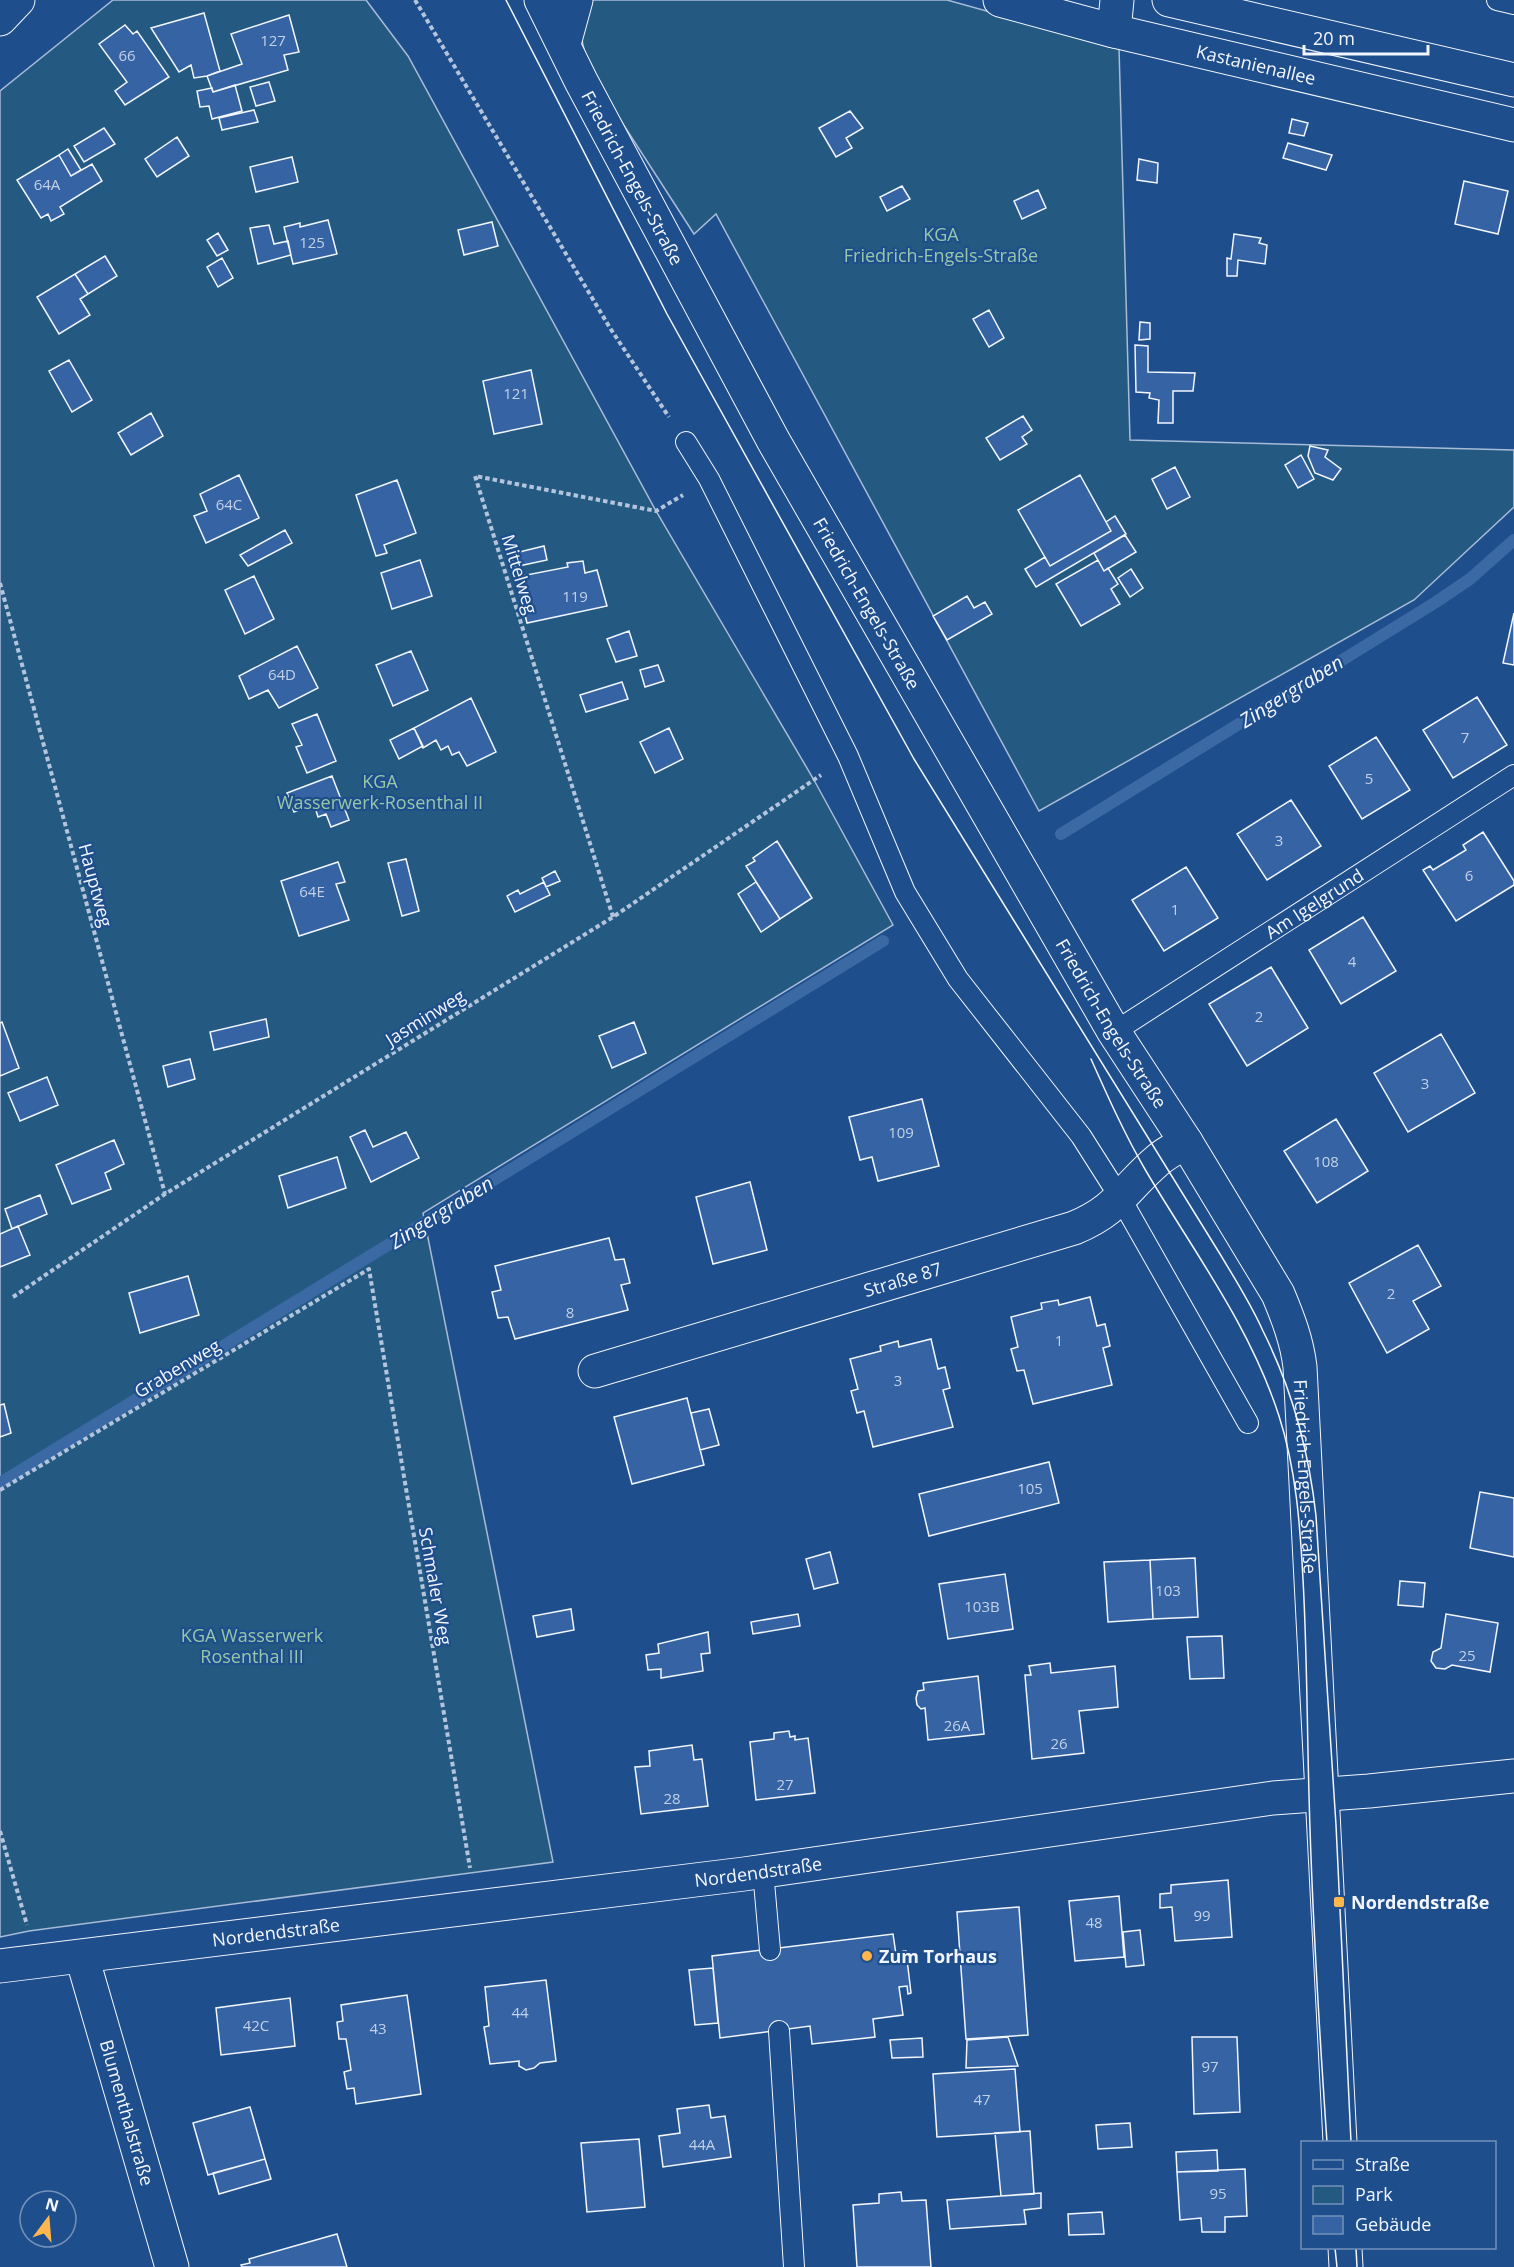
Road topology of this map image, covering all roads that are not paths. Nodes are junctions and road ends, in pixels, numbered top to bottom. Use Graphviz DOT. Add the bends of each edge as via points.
graph roads {
  1 [pos="18,0"];
  2 [pos="541,0"];
  3 [pos="576,0"];
  4 [pos="1000,0"];
  5 [pos="1169,0"];
  6 [pos="1497,0"];
  7 [pos="1514,4"];
  8 [pos="1116,15"];
  9 [pos="0,19"];
  10 [pos="564,44"];
  11 [pos="1514,80"];
  12 [pos="1514,125"];
  13 [pos="686,442"];
  14 [pos="1514,775"];
  15 [pos="1114,1032"];
  16 [pos="1185,1142"];
  17 [pos="1121,1199"];
  18 [pos="595,1371"];
  19 [pos="1248,1423"];
  20 [pos="1514,1776"];
  21 [pos="1322,1793"];
  22 [pos="763,1871"];
  23 [pos="770,1950"];
  24 [pos="82,1957"];
  25 [pos="0,1966"];
  26 [pos="779,2031"];
  27 [pos="1340,2141"];
  28 [pos="1345,2249"];
  29 [pos="172,2267"];
  30 [pos="794,2267"];
  31 [pos="1346,2267"];
  1 -- 9 [label="street"];
  2 -- 10 [label="street, Friedrich-Engels-Straße"];
  3 -- 10 [label="street"];
  4 -- 8 [label="street, Kastanienallee"];
  5 -- 11 [label="street"];
  6 -- 7 [label="lane"];
  8 -- 12 [label="street, Kastanienallee"];
  10 -- 15 [label="street, Friedrich-Engels-Straße" via="773,440"];
  13 -- 17 [label="lane" via="710,479 848,756 905,892 958,979 1074,1127"];
  14 -- 15 [label="lane, Am Igelgrund"];
  15 -- 16 [label="street, Friedrich-Engels-Straße"];
  16 -- 17 [label="street, Straße 87" via="1160,1158"];
  16 -- 21 [label="street, Friedrich-Engels-Straße" via="1278,1294 1298,1350"];
  17 -- 18 [label="street, Straße 87" via="1101,1216 1074,1228"];
  17 -- 19 [label="lane"];
  20 -- 21 [label="street, Nordendstraße"];
  21 -- 22 [label="street, Nordendstraße"];
  21 -- 27 [label="street, Friedrich-Engels-Straße"];
  22 -- 23 [label="lane"];
  22 -- 24 [label="street, Nordendstraße"];
  24 -- 25 [label="street, Nordendstraße"];
  24 -- 29 [label="street, Blumenthalstraße"];
  26 -- 30 [label="lane"];
  28 -- 31 [label="street"];
}
